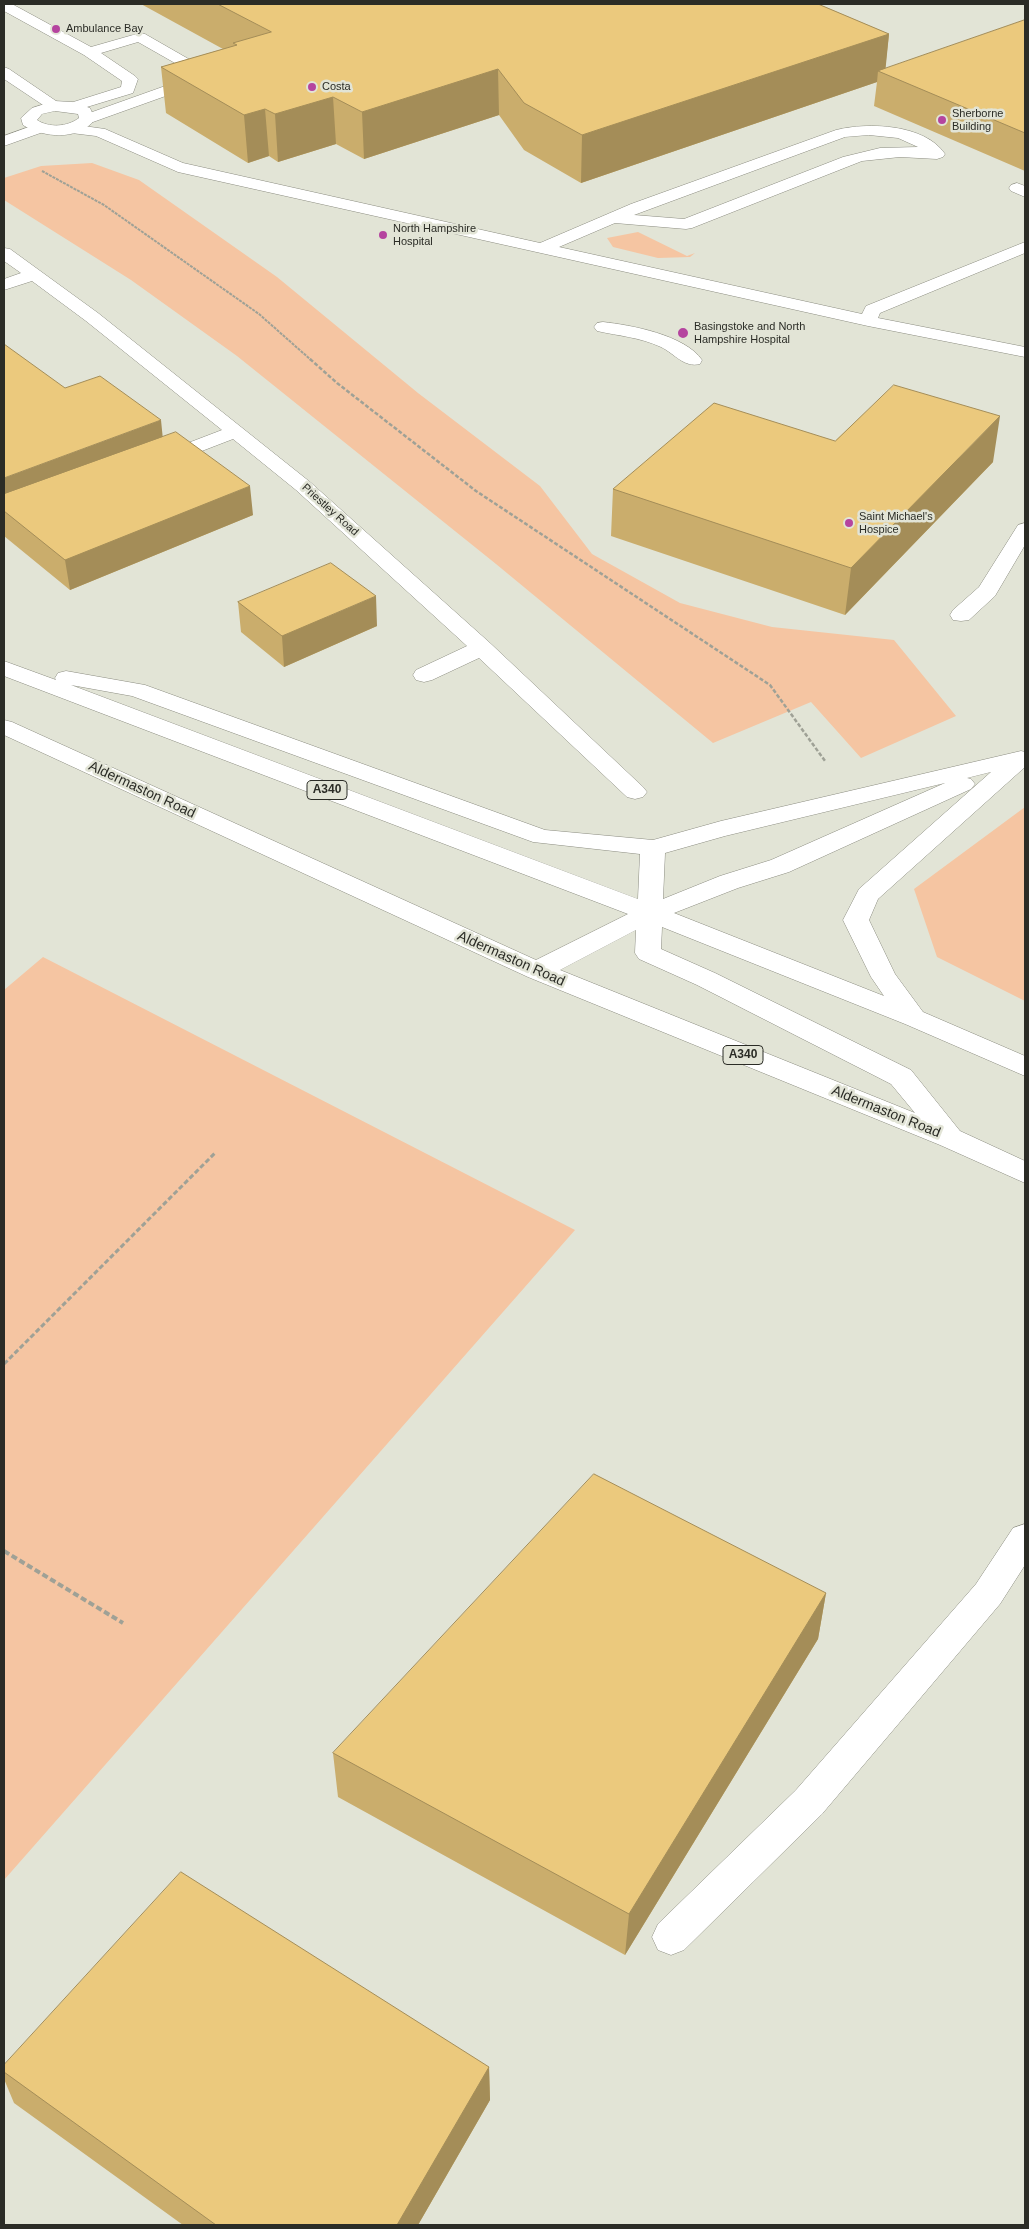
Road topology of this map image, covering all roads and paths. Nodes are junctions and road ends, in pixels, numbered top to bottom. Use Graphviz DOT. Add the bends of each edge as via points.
graph roads {
  1 [pos="4,5"];
  2 [pos="36,23"];
  3 [pos="72,24"];
  4 [pos="97,35"];
  5 [pos="112,45"];
  6 [pos="89,52"];
  7 [pos="4,72"];
  8 [pos="31,90"];
  9 [pos="54,106"];
  10 [pos="72,107"];
  11 [pos="35,119"];
  12 [pos="86,120"];
  13 [pos="4,127"];
  14 [pos="69,128"];
  15 [pos="99,132"];
  16 [pos="4,140"];
  17 [pos="38,169"];
  18 [pos="611,219"];
  19 [pos="1025,246"];
  20 [pos="544,247"];
  21 [pos="4,254"];
  22 [pos="33,274"];
  23 [pos="4,285"];
  24 [pos="868,321"];
  25 [pos="603,327"];
  26 [pos="1025,352"];
  27 [pos="693,360"];
  28 [pos="235,432"];
  29 [pos="142,467"];
  30 [pos="1025,529"];
  31 [pos="961,615"];
  32 [pos="482,648"];
  33 [pos="4,668"];
  34 [pos="424,675"];
  35 [pos="4,727"];
  36 [pos="1023,756"];
  37 [pos="826,762"];
  38 [pos="635,792"];
  39 [pos="653,848"];
  40 [pos="650,913"];
  41 [pos="537,971"];
  42 [pos="914,1018"];
  43 [pos="1025,1067"];
  44 [pos="950,1138"];
  45 [pos="215,1153"];
  46 [pos="1025,1174"];
  47 [pos="4,1364"];
  48 [pos="1025,1538"];
  49 [pos="4,1551"];
  50 [pos="123,1623"];
  51 [pos="671,1937"];
  1 -- 2 [label="main road"];
  2 -- 3 [label="main road"];
  2 -- 6 [label="main road"];
  4 -- 5 [label="main road"];
  5 -- 6 [label="main road"];
  5 -- 12 [label="main road" via="140,37 208,76"];
  6 -- 10 [label="main road" via="130,78 128,90"];
  7 -- 8 [label="main road"];
  8 -- 9 [label="main road"];
  8 -- 11 [label="main road"];
  9 -- 10 [label="main road"];
  9 -- 11 [label="main road"];
  10 -- 12 [label="main road" via="85,111"];
  11 -- 13 [label="main road"];
  11 -- 14 [label="main road"];
  11 -- 16 [label="main road"];
  12 -- 14 [label="main road"];
  12 -- 15 [label="main road"];
  14 -- 15 [label="main road"];
  15 -- 20 [label="main road" via="178,167"];
  17 -- 37 [label="path" via="104,205 260,314 337,383 476,491 770,685"];
  18 -- 18 [label="main road" via="842,133 873,129 895,132 928,146 937,154 872,153 686,224"];
  18 -- 20 [label="main road"];
  19 -- 24 [label="main road" via="872,310"];
  20 -- 24 [label="main road"];
  21 -- 22 [label="main road, Priestley Road"];
  22 -- 23 [label="main road"];
  22 -- 28 [label="main road, Priestley Road"];
  24 -- 26 [label="main road"];
  25 -- 27 [label="main road" via="634,331 670,344"];
  28 -- 29 [label="main road"];
  28 -- 32 [label="main road, Priestley Road" via="303,486"];
  30 -- 31 [label="main road" via="987,591"];
  32 -- 34 [label="main road"];
  32 -- 38 [label="main road, Priestley Road"];
  33 -- 39 [label="main road, A340" via="137,690 542,837"];
  33 -- 40 [label="main road, A340"];
  35 -- 41 [label="main road, Aldermaston Road / A340"];
  36 -- 39 [label="main road"];
  36 -- 40 [label="main road" via="780,866"];
  36 -- 42 [label="main road" via="868,895 856,920 884,977"];
  39 -- 40 [label="main road"];
  40 -- 41 [label="main road"];
  40 -- 42 [label="main road, A340"];
  40 -- 44 [label="main road, A340" via="648,953 901,1077"];
  41 -- 44 [label="main road, Aldermaston Road / A340"];
  42 -- 43 [label="main road, A340"];
  44 -- 46 [label="main road, Aldermaston Road / A340"];
  45 -- 47 [label="path"];
  48 -- 51 [label="main road" via="988,1594 809,1802"];
  49 -- 50 [label="path"];
}
